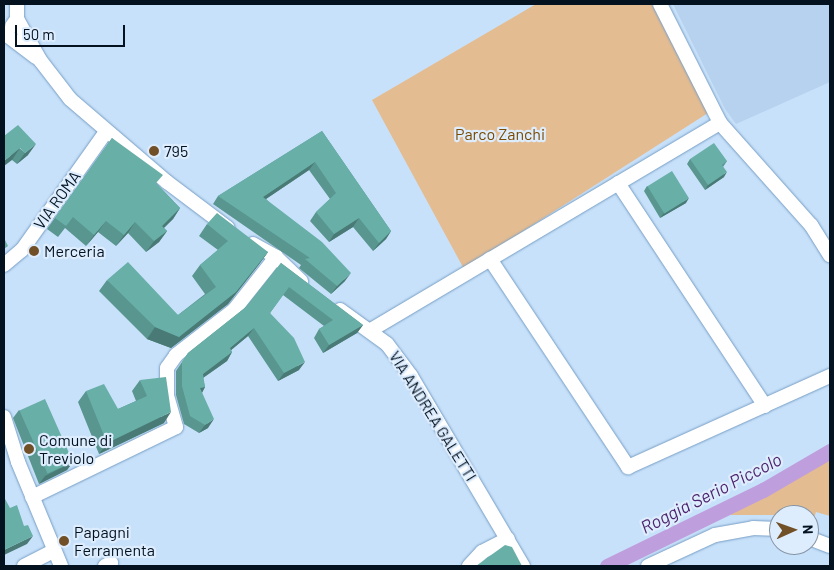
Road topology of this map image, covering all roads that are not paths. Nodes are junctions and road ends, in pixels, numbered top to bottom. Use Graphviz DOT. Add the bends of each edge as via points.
graph roads {
  1 [pos="17,4"];
  2 [pos="660,4"];
  3 [pos="17,19"];
  4 [pos="4,32"];
  5 [pos="40,60"];
  6 [pos="720,123"];
  7 [pos="106,132"];
  8 [pos="618,183"];
  9 [pos="830,255"];
  10 [pos="276,257"];
  11 [pos="490,259"];
  12 [pos="4,265"];
  13 [pos="315,293"];
  14 [pos="329,302"];
  15 [pos="372,330"];
  16 [pos="830,376"];
  17 [pos="765,406"];
  18 [pos="4,417"];
  19 [pos="4,462"];
  20 [pos="18,462"];
  21 [pos="32,497"];
  22 [pos="769,529"];
  23 [pos="508,539"];
  24 [pos="54,551"];
  25 [pos="24,566"];
  26 [pos="61,566"];
  27 [pos="469,566"];
  28 [pos="523,566"];
  29 [pos="648,566"];
  1 -- 3 [label="street"];
  2 -- 6 [label="street"];
  3 -- 4 [label="street"];
  3 -- 5 [label="street"];
  4 -- 5 [label="street"];
  5 -- 7 [label="street" via="70,99"];
  6 -- 8 [label="street"];
  6 -- 9 [label="street" via="811,225"];
  7 -- 10 [label="street" via="195,205"];
  7 -- 12 [label="street, VIA ROMA" via="22,250"];
  8 -- 11 [label="street"];
  8 -- 17 [label="street"];
  10 -- 13 [label="street"];
  10 -- 21 [label="street" via="234,310 176,355 167,368 166,396 176,427"];
  11 -- 15 [label="street"];
  11 -- 17 [label="street" via="628,467"];
  14 -- 15 [label="street, VIA ANDREA GALETTI"];
  15 -- 23 [label="street, VIA ANDREA GALETTI" via="411,376"];
  16 -- 17 [label="street"];
  18 -- 20 [label="street"];
  19 -- 20 [label="street"];
  20 -- 21 [label="street"];
  21 -- 24 [label="street"];
  22 -- 29 [label="street" via="753,528 716,535"];
  23 -- 27 [label="street" via="482,552"];
  23 -- 28 [label="street, VIA ANDREA GALETTI"];
  24 -- 25 [label="street"];
  24 -- 26 [label="street"];
}
